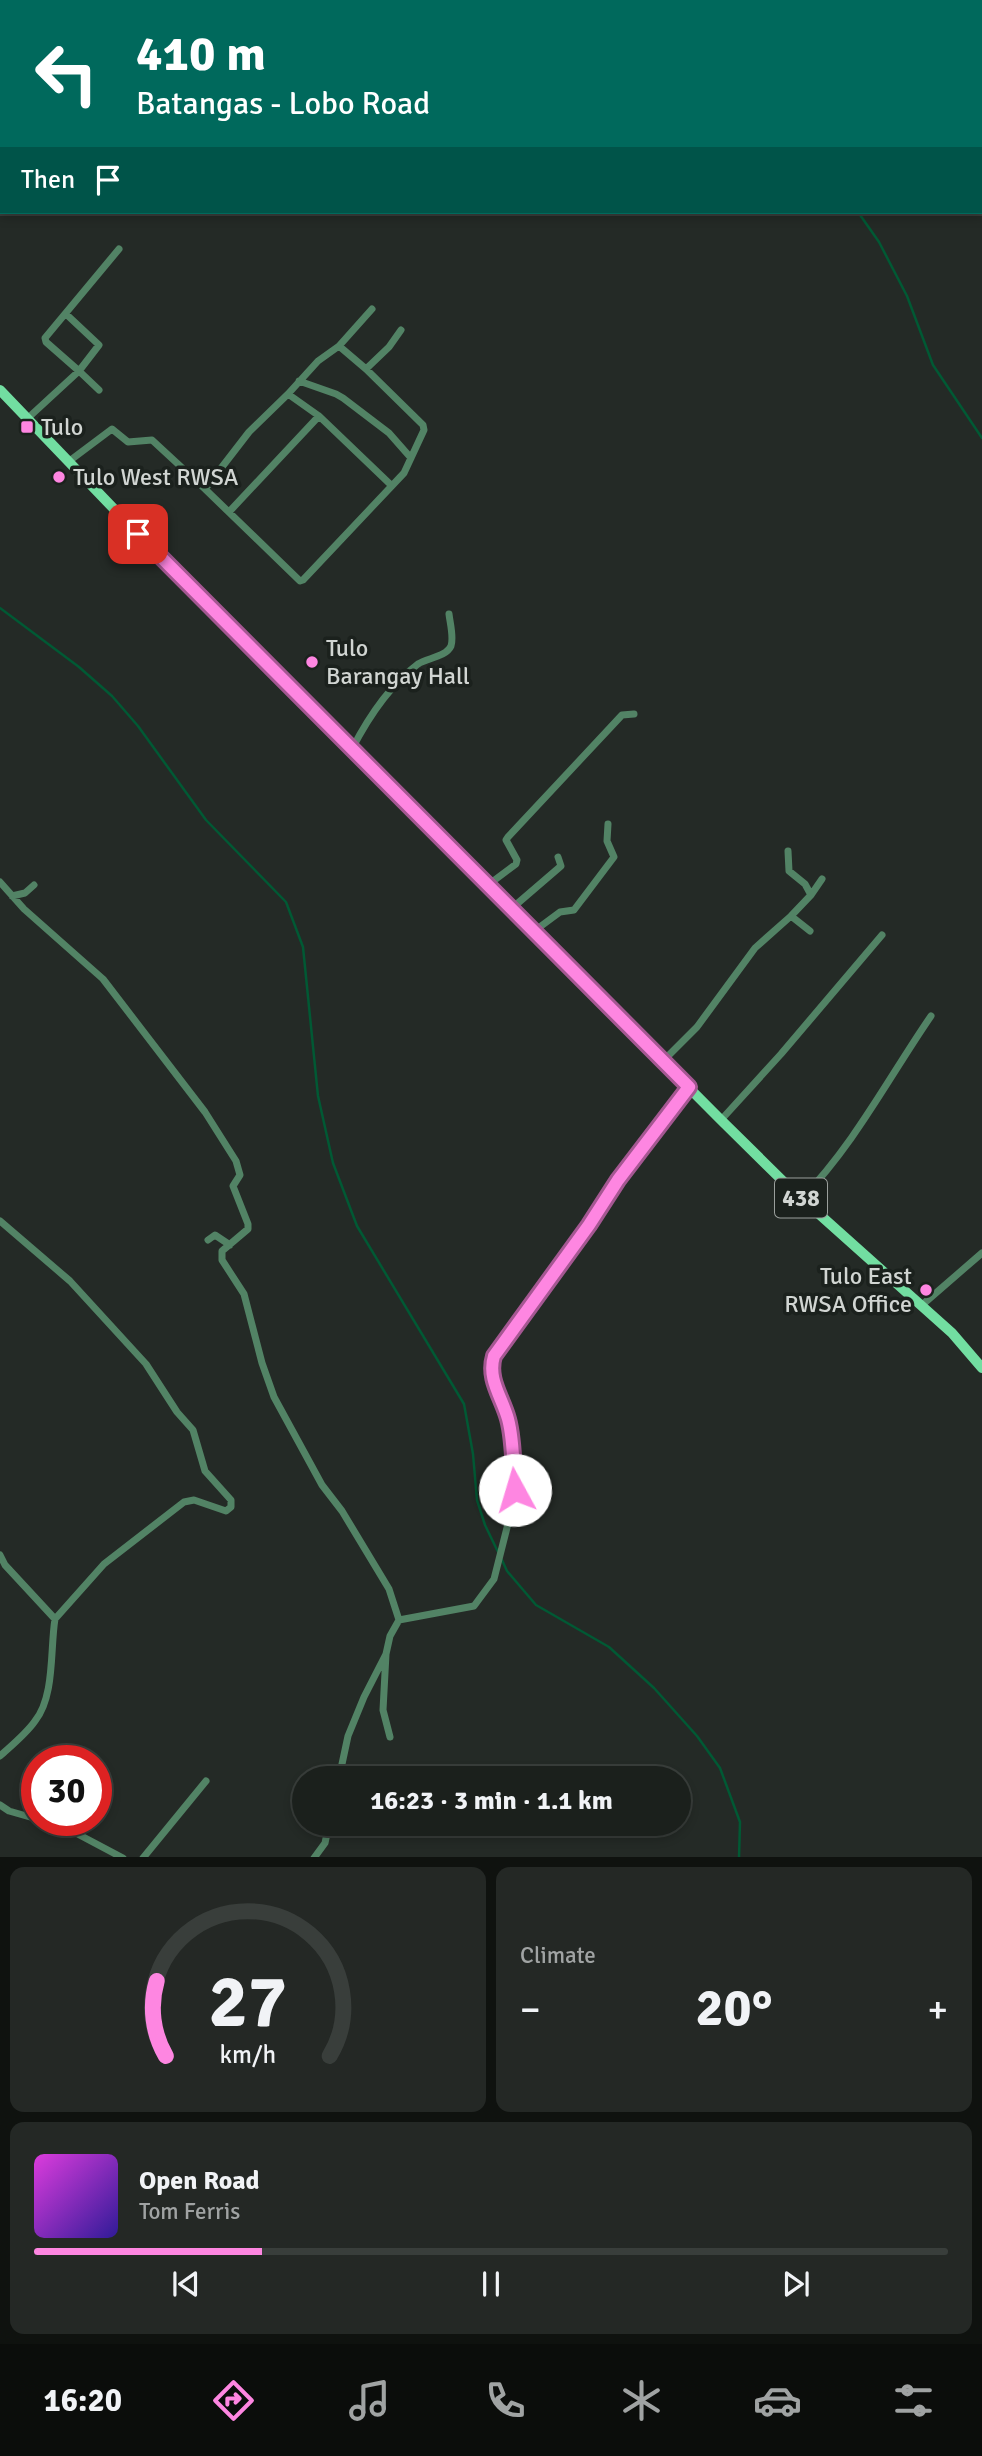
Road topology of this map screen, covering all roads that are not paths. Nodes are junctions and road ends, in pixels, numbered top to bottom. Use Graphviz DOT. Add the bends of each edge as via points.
graph roads {
  1 [pos="119,249"];
  2 [pos="372,309"];
  3 [pos="66,314"];
  4 [pos="401,330"];
  5 [pos="339,346"];
  6 [pos="366,369"];
  7 [pos="79,371"];
  8 [pos="299,381"];
  9 [pos="0,390"];
  10 [pos="99,390"];
  11 [pos="288,394"];
  12 [pos="319,416"];
  13 [pos="29,418"];
  14 [pos="411,458"];
  15 [pos="68,463"];
  16 [pos="391,485"];
  17 [pos="205,489"];
  18 [pos="229,512"];
  19 [pos="449,614"];
  20 [pos="634,714"];
  21 [pos="352,749"];
  22 [pos="608,824"];
  23 [pos="788,851"];
  24 [pos="558,857"];
  25 [pos="822,879"];
  26 [pos="0,882"];
  27 [pos="34,885"];
  28 [pos="488,885"];
  29 [pos="811,895"];
  30 [pos="12,896"];
  31 [pos="511,909"];
  32 [pos="791,916"];
  33 [pos="810,931"];
  34 [pos="533,932"];
  35 [pos="882,935"];
  36 [pos="931,1016"];
  37 [pos="662,1062"];
  38 [pos="689,1087"];
  39 [pos="721,1120"];
  40 [pos="802,1198"];
  41 [pos="0,1221"];
  42 [pos="208,1240"];
  43 [pos="230,1245"];
  44 [pos="982,1253"];
  45 [pos="922,1305"];
  46 [pos="982,1368"];
  47 [pos="0,1555"];
  48 [pos="55,1619"];
  49 [pos="399,1620"];
  50 [pos="386,1654"];
  51 [pos="390,1737"];
  52 [pos="0,1756"];
  53 [pos="342,1766"];
  54 [pos="206,1781"];
  55 [pos="0,1805"];
  56 [pos="21,1814"];
  57 [pos="82,1836"];
  58 [pos="327,1836"];
  59 [pos="123,1857"];
  60 [pos="143,1857"];
  61 [pos="314,1857"];
  1 -- 3 [label="street"];
  2 -- 5 [label="street"];
  3 -- 7 [label="street" via="99,345"];
  3 -- 7 [label="street" via="45,340"];
  4 -- 6 [label="street"];
  5 -- 6 [label="street"];
  5 -- 8 [label="street"];
  6 -- 14 [label="street" via="423,425 423,436"];
  7 -- 10 [label="street"];
  7 -- 13 [label="street"];
  8 -- 11 [label="street"];
  8 -- 14 [label="street" via="343,398 389,433"];
  9 -- 13 [label="main road, 438"];
  11 -- 12 [label="street"];
  11 -- 17 [label="street" via="249,432"];
  12 -- 16 [label="street"];
  12 -- 18 [label="street"];
  13 -- 15 [label="main road, 438"];
  14 -- 16 [label="street"];
  15 -- 17 [label="street" via="112,429 128,442 152,440"];
  15 -- 21 [label="main road, 438"];
  16 -- 18 [label="street" via="300,581"];
  17 -- 18 [label="street"];
  19 -- 21 [label="street" via="449,649 402,678 370,717"];
  20 -- 28 [label="street" via="622,715 508,837 516,864"];
  21 -- 28 [label="main road, 438"];
  22 -- 34 [label="street" via="607,841 614,858 575,910 560,912"];
  23 -- 29 [label="street" via="789,871 806,884"];
  24 -- 31 [label="street" via="561,866"];
  25 -- 29 [label="street"];
  26 -- 30 [label="street"];
  27 -- 30 [label="street"];
  28 -- 31 [label="main road, 438"];
  29 -- 32 [label="street"];
  30 -- 43 [label="street" via="103,979 196,1100 236,1161 240,1175 233,1186 248,1229"];
  31 -- 34 [label="main road, 438"];
  32 -- 33 [label="street"];
  32 -- 37 [label="street" via="755,948 697,1027"];
  34 -- 37 [label="main road, 438"];
  35 -- 39 [label="street"];
  36 -- 40 [label="street" via="847,1144"];
  37 -- 38 [label="main road, 438"];
  38 -- 39 [label="main road, 438"];
  38 -- 49 [label="street" via="494,1356 491,1369 508,1419 515,1490 494,1579 474,1606"];
  39 -- 40 [label="main road, 438"];
  40 -- 45 [label="main road, 438"];
  41 -- 48 [label="street" via="70,1281 146,1364 193,1430 205,1471 232,1507 226,1510 194,1500 184,1502 104,1564"];
  42 -- 43 [label="street" via="215,1235"];
  43 -- 49 [label="street" via="222,1251 222,1260 244,1294 274,1397 322,1485 389,1589"];
  44 -- 45 [label="street"];
  45 -- 46 [label="main road, 438"];
  47 -- 48 [label="street"];
  48 -- 52 [label="street" via="43,1707"];
  49 -- 50 [label="street"];
  50 -- 51 [label="street" via="383,1710"];
  50 -- 53 [label="street" via="348,1736"];
  54 -- 60 [label="street"];
  55 -- 56 [label="street"];
  57 -- 59 [label="street"];
  58 -- 61 [label="street"];
}
